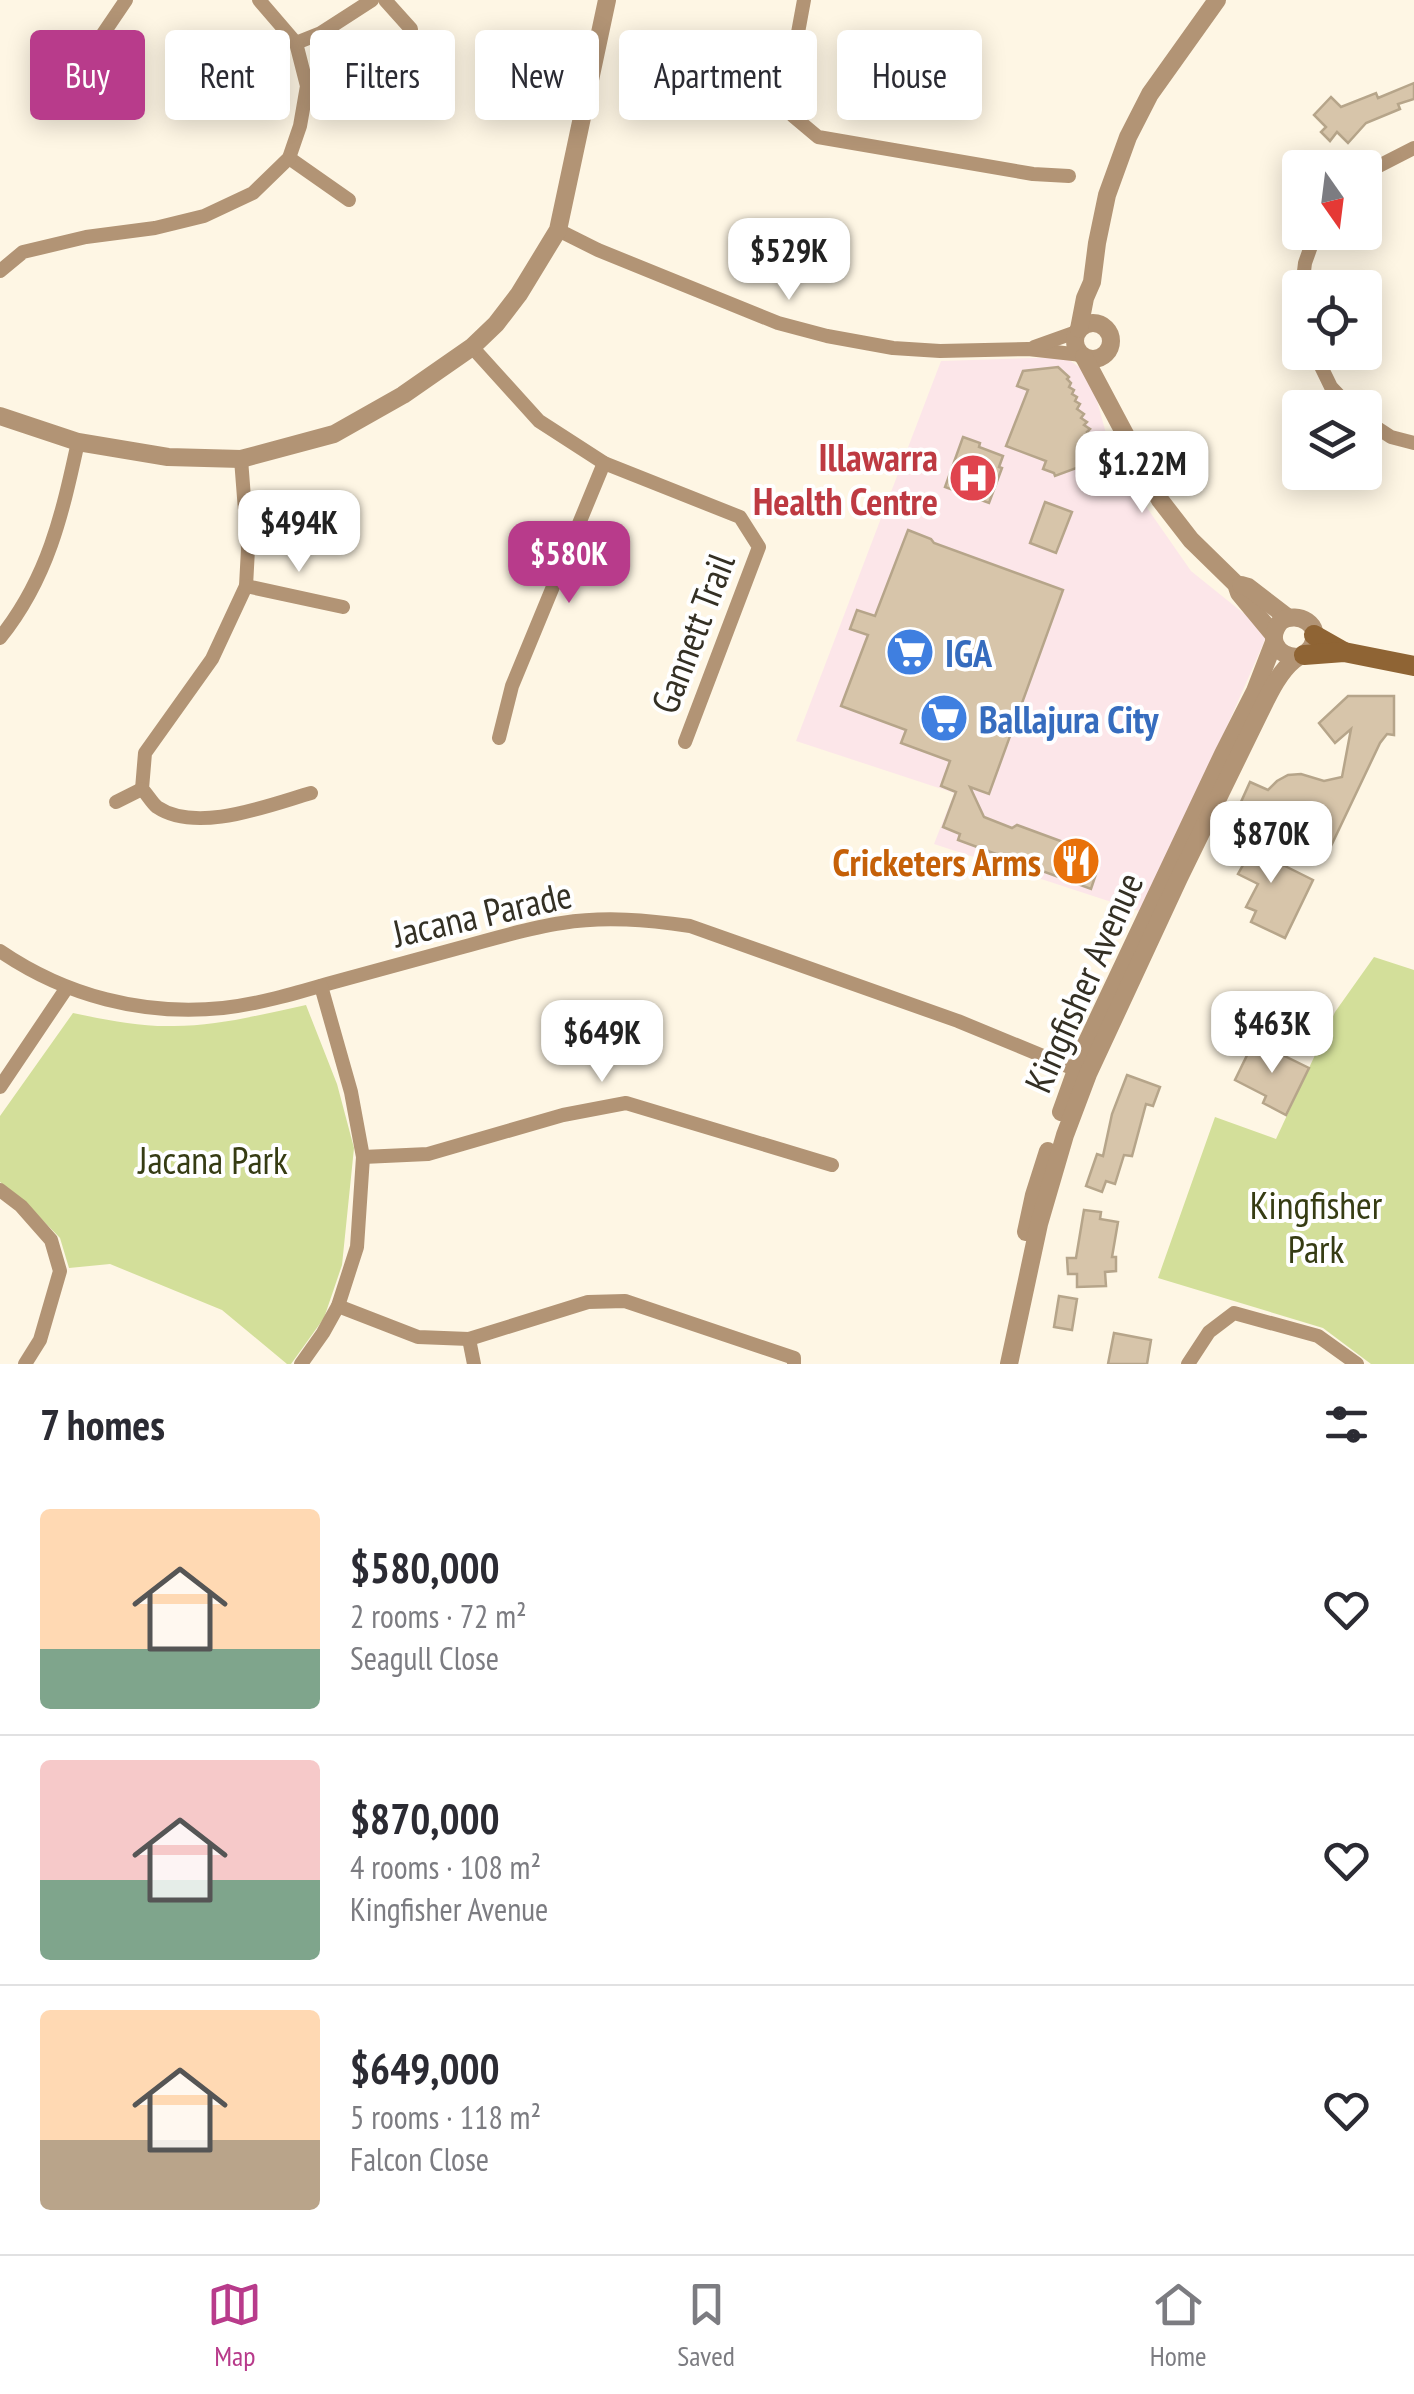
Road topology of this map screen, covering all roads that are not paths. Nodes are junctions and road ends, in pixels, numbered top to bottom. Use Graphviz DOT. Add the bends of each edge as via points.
graph roads {
  1 [pos="126,0"];
  2 [pos="259,0"];
  3 [pos="372,0"];
  4 [pos="385,0"];
  5 [pos="607,0"];
  6 [pos="804,0"];
  7 [pos="1217,0"];
  8 [pos="411,29"];
  9 [pos="106,30"];
  10 [pos="296,43"];
  11 [pos="1414,148"];
  12 [pos="289,158"];
  13 [pos="1382,164"];
  14 [pos="1069,176"];
  15 [pos="349,200"];
  16 [pos="558,230"];
  17 [pos="2,264"];
  18 [pos="1092,282"];
  19 [pos="1101,324"];
  20 [pos="1078,331"];
  21 [pos="472,347"];
  22 [pos="1028,349"];
  23 [pos="1104,355"];
  24 [pos="1083,356"];
  25 [pos="1110,404"];
  26 [pos="0,416"];
  27 [pos="1382,431"];
  28 [pos="78,442"];
  29 [pos="1414,443"];
  30 [pos="241,459"];
  31 [pos="604,463"];
  32 [pos="1236,584"];
  33 [pos="246,586"];
  34 [pos="343,607"];
  35 [pos="1287,617"];
  36 [pos="1314,635"];
  37 [pos="0,638"];
  38 [pos="1274,638"];
  39 [pos="1344,652"];
  40 [pos="1300,656"];
  41 [pos="1414,666"];
  42 [pos="499,738"];
  43 [pos="685,742"];
  44 [pos="142,788"];
  45 [pos="310,793"];
  46 [pos="116,802"];
  47 [pos="0,952"];
  48 [pos="320,986"];
  49 [pos="66,988"];
  50 [pos="1082,1072"];
  51 [pos="0,1087"];
  52 [pos="364,1157"];
  53 [pos="832,1165"];
  54 [pos="0,1190"];
  55 [pos="338,1306"];
  56 [pos="469,1339"];
  57 [pos="25,1364"];
  58 [pos="301,1364"];
  59 [pos="474,1364"];
  60 [pos="794,1364"];
  61 [pos="997,1364"];
  62 [pos="1008,1364"];
  63 [pos="1188,1364"];
  64 [pos="1357,1364"];
  1 -- 9 [label="street"];
  2 -- 10 [label="street"];
  3 -- 10 [label="street"];
  4 -- 8 [label="street"];
  5 -- 16 [label="street"];
  6 -- 14 [label="street" via="786,98 793,116 818,137"];
  7 -- 18 [label="street" via="1128,137 1107,196"];
  10 -- 12 [label="street" via="307,86"];
  11 -- 13 [label="street"];
  12 -- 15 [label="street"];
  12 -- 17 [label="street" via="252,193 204,216 70,240"];
  16 -- 21 [label="street" via="519,294"];
  16 -- 22 [label="street" via="827,336 940,352"];
  18 -- 19 [label="street"];
  18 -- 20 [label="street"];
  19 -- 20 [label="street"];
  19 -- 23 [label="street" via="1110,336"];
  20 -- 22 [label="street"];
  20 -- 24 [label="street" via="1074,341"];
  21 -- 30 [label="street" via="334,434"];
  21 -- 31 [label="street, Gannett Trail" via="539,421"];
  22 -- 24 [label="street"];
  23 -- 24 [label="street"];
  23 -- 25 [label="street"];
  24 -- 25 [label="street"];
  25 -- 32 [label="street" via="1172,518"];
  26 -- 28 [label="street"];
  27 -- 29 [label="street"];
  28 -- 30 [label="street" via="168,458"];
  28 -- 37 [label="street" via="51,550"];
  30 -- 33 [label="street"];
  31 -- 42 [label="street" via="512,686"];
  31 -- 43 [label="street, Gannett Trail" via="740,517 759,547"];
  32 -- 35 [label="street"];
  32 -- 38 [label="street"];
  33 -- 34 [label="street"];
  33 -- 44 [label="street" via="212,658 145,753"];
  35 -- 36 [label="street" via="1305,620"];
  35 -- 38 [label="street"];
  36 -- 39 [label="main road"];
  36 -- 40 [label="street"];
  38 -- 40 [label="street" via="1284,655"];
  38 -- 50 [label="street, Kingfisher Avenue"];
  39 -- 40 [label="main road"];
  39 -- 41 [label="main road"];
  40 -- 50 [label="street, Kingfisher Avenue" via="1273,688"];
  44 -- 45 [label="street" via="157,807 190,819 230,816"];
  44 -- 46 [label="street"];
  47 -- 49 [label="street, Jacana Parade"];
  48 -- 49 [label="street, Jacana Parade" via="224,1008 170,1010"];
  48 -- 50 [label="street, Jacana Parade" via="518,932 628,918 690,926"];
  48 -- 52 [label="street"];
  49 -- 51 [label="street"];
  50 -- 61 [label="street, Kingfisher Avenue" via="1034,1195"];
  50 -- 62 [label="street, Kingfisher Avenue"];
  52 -- 53 [label="street" via="428,1154 626,1103"];
  52 -- 55 [label="street" via="358,1248"];
  54 -- 57 [label="street" via="52,1240 60,1271 40,1340"];
  55 -- 56 [label="street" via="418,1336"];
  55 -- 58 [label="street"];
  56 -- 59 [label="street"];
  56 -- 60 [label="street" via="588,1302 625,1300 794,1358"];
  63 -- 64 [label="street" via="1234,1312 1318,1336"];
}
